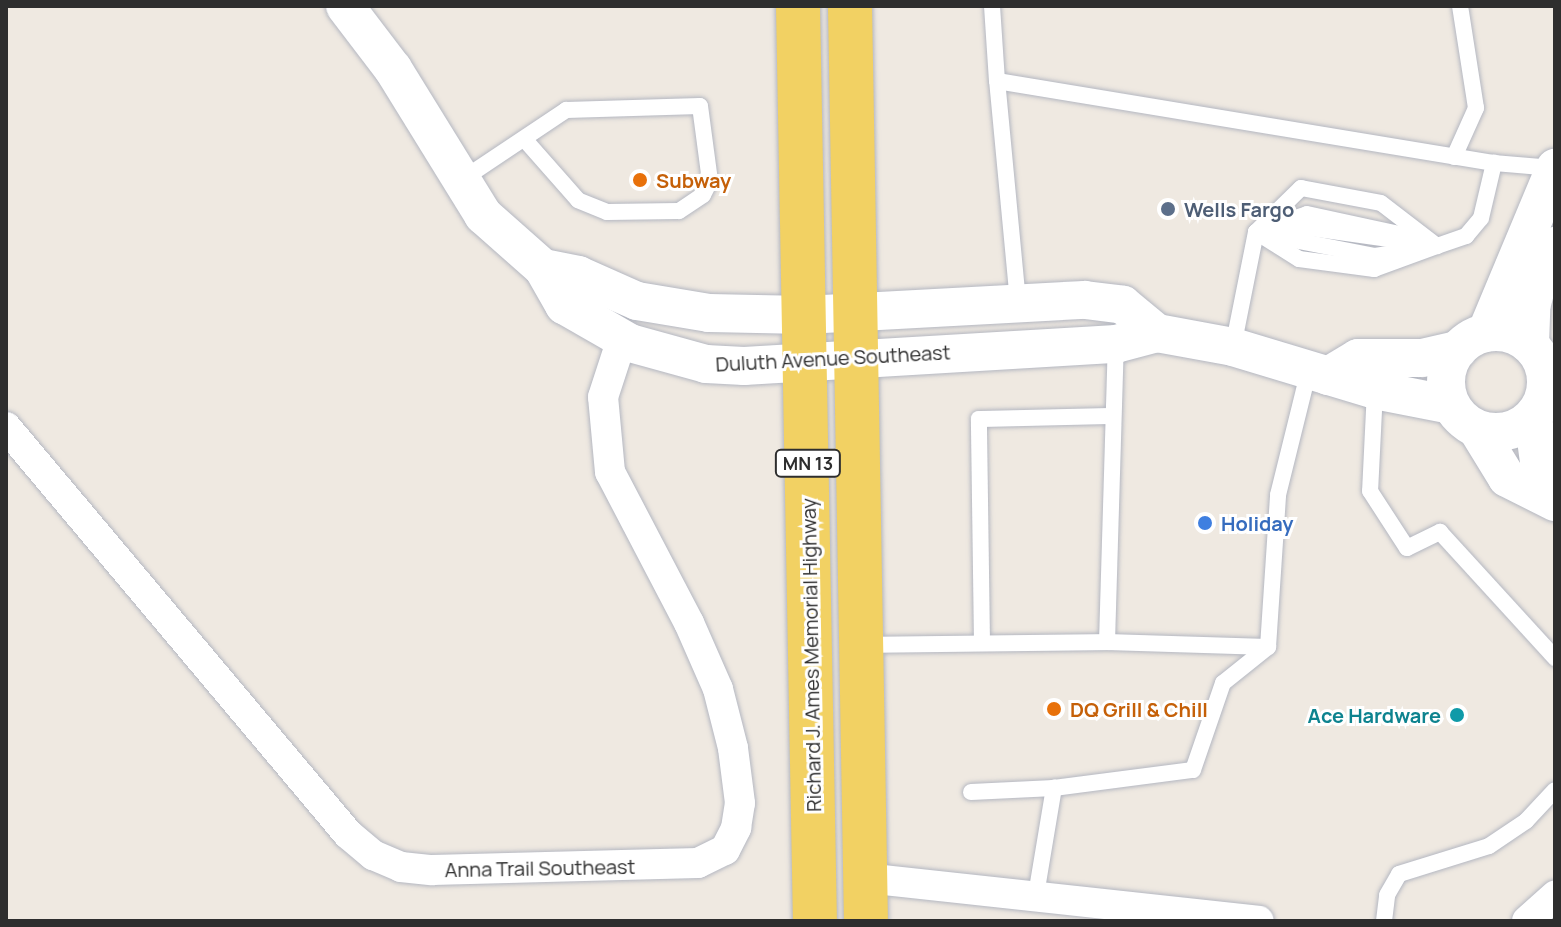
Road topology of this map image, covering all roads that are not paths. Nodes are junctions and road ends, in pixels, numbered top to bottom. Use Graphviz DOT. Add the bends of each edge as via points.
graph roads {
  1 [pos="345,6"];
  2 [pos="798,6"];
  3 [pos="850,6"];
  4 [pos="992,6"];
  5 [pos="1460,6"];
  6 [pos="997,81"];
  7 [pos="526,141"];
  8 [pos="1454,157"];
  9 [pos="1494,163"];
  10 [pos="1555,168"];
  11 [pos="459,182"];
  12 [pos="1256,232"];
  13 [pos="1437,246"];
  14 [pos="1555,246"];
  15 [pos="543,268"];
  16 [pos="1018,302"];
  17 [pos="855,314"];
  18 [pos="805,315"];
  19 [pos="1157,333"];
  20 [pos="622,339"];
  21 [pos="1472,341"];
  22 [pos="1116,344"];
  23 [pos="1530,345"];
  24 [pos="1233,347"];
  25 [pos="856,359"];
  26 [pos="806,362"];
  27 [pos="1318,373"];
  28 [pos="1375,390"];
  29 [pos="1112,416"];
  30 [pos="1464,417"];
  31 [pos="1533,417"];
  32 [pos="6,427"];
  33 [pos="1555,500"];
  34 [pos="1107,642"];
  35 [pos="982,643"];
  36 [pos="861,645"];
  37 [pos="1268,647"];
  38 [pos="1555,658"];
  39 [pos="1054,788"];
  40 [pos="1555,790"];
  41 [pos="971,792"];
  42 [pos="865,878"];
  43 [pos="1036,895"];
  44 [pos="1555,896"];
  45 [pos="815,921"];
  46 [pos="866,921"];
  47 [pos="1259,921"];
  48 [pos="1384,921"];
  49 [pos="1527,921"];
  1 -- 11 [label="street, Duluth Avenue Southeast" via="393,69"];
  2 -- 18 [label="main road, Richard J. Ames Memorial Highway / MN 13"];
  3 -- 17 [label="main road, MN 13"];
  4 -- 6 [label="lane"];
  5 -- 8 [label="lane" via="1476,108"];
  6 -- 8 [label="lane"];
  6 -- 16 [label="lane"];
  7 -- 7 [label="lane" via="547,118 566,110 700,106 710,181 703,195 679,211 607,212 561,183"];
  7 -- 11 [label="lane"];
  8 -- 9 [label="lane"];
  9 -- 10 [label="lane"];
  9 -- 13 [label="lane" via="1481,218 1466,236"];
  10 -- 21 [label="street"];
  11 -- 15 [label="street, Duluth Avenue Southeast" via="483,215"];
  12 -- 13 [label="lane" via="1304,227"];
  12 -- 13 [label="lane" via="1299,259 1374,269"];
  12 -- 13 [label="lane" via="1301,188 1381,203"];
  12 -- 24 [label="lane"];
  14 -- 23 [label="street" via="1534,294"];
  15 -- 18 [label="street, Duluth Avenue Southeast" via="662,306"];
  15 -- 20 [label="street, Duluth Avenue Southeast" via="564,305"];
  16 -- 17 [label="street, Duluth Avenue Southeast"];
  16 -- 19 [label="street, Duluth Avenue Southeast" via="1123,305"];
  17 -- 18 [label="street, Duluth Avenue Southeast"];
  17 -- 25 [label="main road, MN 13"];
  18 -- 26 [label="main road, Richard J. Ames Memorial Highway / MN 13"];
  19 -- 22 [label="street, Duluth Avenue Southeast"];
  19 -- 24 [label="street, Duluth Avenue Southeast"];
  20 -- 26 [label="street, Duluth Avenue Southeast" via="706,364"];
  20 -- 32 [label="street, Anna Trail Southeast" via="603,397 610,472 689,623 718,689 733,748 740,803 736,828 725,850 698,863 432,870 401,867 373,855 348,834"];
  21 -- 23 [label="street" via="1502,332"];
  21 -- 27 [label="street" via="1422,358 1358,358"];
  21 -- 30 [label="street" via="1447,376"];
  22 -- 25 [label="street, Duluth Avenue Southeast"];
  22 -- 29 [label="lane"];
  23 -- 31 [label="street" via="1540,357 1546,388"];
  24 -- 27 [label="street, Duluth Avenue Southeast"];
  25 -- 26 [label="street, Duluth Avenue Southeast"];
  25 -- 36 [label="main road, MN 13"];
  26 -- 45 [label="main road, Richard J. Ames Memorial Highway / MN 13"];
  27 -- 28 [label="street, Duluth Avenue Southeast"];
  27 -- 37 [label="lane" via="1278,495"];
  28 -- 30 [label="street, Duluth Avenue Southeast"];
  28 -- 38 [label="lane" via="1370,491 1407,548 1440,532"];
  29 -- 34 [label="lane"];
  29 -- 35 [label="lane" via="979,419"];
  30 -- 31 [label="street" via="1507,431"];
  30 -- 33 [label="street" via="1507,478"];
  31 -- 33 [label="street" via="1539,462"];
  34 -- 35 [label="lane"];
  34 -- 37 [label="lane"];
  35 -- 36 [label="lane"];
  36 -- 42 [label="main road, MN 13"];
  37 -- 39 [label="lane" via="1223,683 1193,770"];
  39 -- 41 [label="lane"];
  39 -- 43 [label="lane"];
  40 -- 48 [label="lane" via="1526,821 1489,846 1399,874 1387,895"];
  42 -- 43 [label="street"];
  42 -- 46 [label="main road, MN 13"];
  43 -- 47 [label="street"];
  44 -- 49 [label="street"];
}
